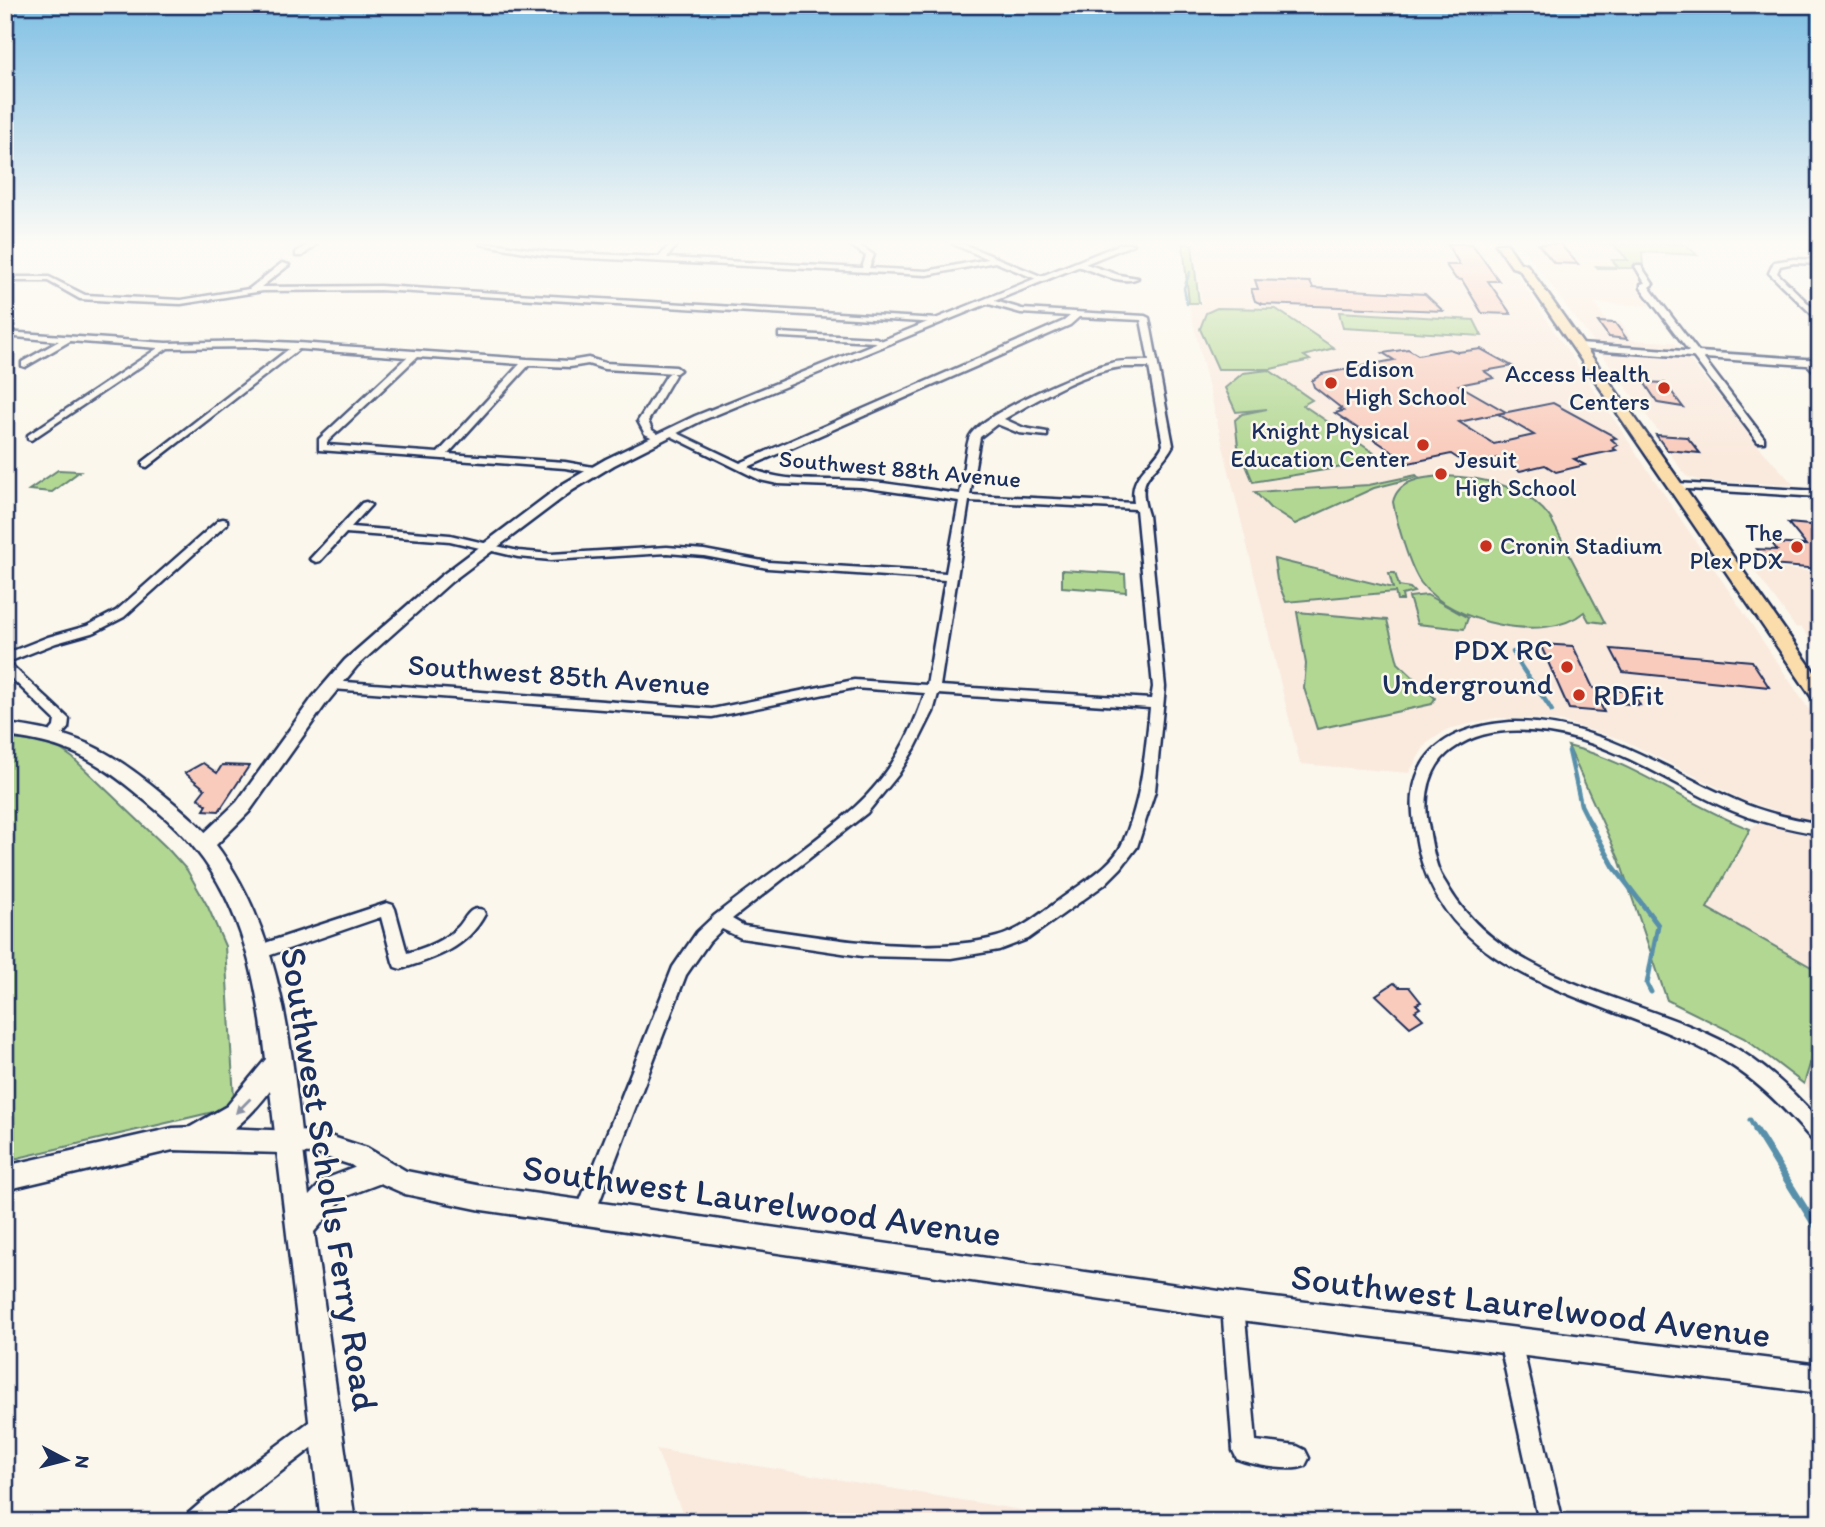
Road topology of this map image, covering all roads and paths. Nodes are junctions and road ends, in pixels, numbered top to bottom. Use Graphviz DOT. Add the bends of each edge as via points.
graph roads {
  1 [pos="841,315"];
  2 [pos="953,315"];
  3 [pos="1076,315"];
  4 [pos="1099,315"];
  5 [pos="1557,315"];
  6 [pos="1666,315"];
  7 [pos="938,321"];
  8 [pos="5,334"];
  9 [pos="782,335"];
  10 [pos="68,339"];
  11 [pos="883,343"];
  12 [pos="166,346"];
  13 [pos="298,346"];
  14 [pos="1579,347"];
  15 [pos="415,354"];
  16 [pos="1696,355"];
  17 [pos="527,362"];
  18 [pos="1814,362"];
  19 [pos="25,364"];
  20 [pos="1154,364"];
  21 [pos="1820,374"];
  22 [pos="995,419"];
  23 [pos="1044,434"];
  24 [pos="663,435"];
  25 [pos="32,437"];
  26 [pos="1761,440"];
  27 [pos="441,456"];
  28 [pos="147,464"];
  29 [pos="740,467"];
  30 [pos="595,470"];
  31 [pos="1675,486"];
  32 [pos="1820,494"];
  33 [pos="963,498"];
  34 [pos="366,505"];
  35 [pos="1139,506"];
  36 [pos="223,522"];
  37 [pos="343,530"];
  38 [pos="488,547"];
  39 [pos="316,559"];
  40 [pos="951,577"];
  41 [pos="5,659"];
  42 [pos="5,665"];
  43 [pos="332,685"];
  44 [pos="933,689"];
  45 [pos="1820,695"];
  46 [pos="1157,704"];
  47 [pos="5,730"];
  48 [pos="54,736"];
  49 [pos="1820,829"];
  50 [pos="204,845"];
  51 [pos="477,914"];
  52 [pos="720,920"];
  53 [pos="259,952"];
  54 [pos="279,1062"];
  55 [pos="1820,1135"];
  56 [pos="196,1138"];
  57 [pos="290,1144"];
  58 [pos="380,1171"];
  59 [pos="6,1181"];
  60 [pos="585,1214"];
  61 [pos="301,1226"];
  62 [pos="1233,1306"];
  63 [pos="1510,1341"];
  64 [pos="1820,1379"];
  65 [pos="326,1423"];
  66 [pos="1297,1458"];
  67 [pos="198,1522"];
  68 [pos="338,1522"];
  69 [pos="1551,1522"];
  1 -- 7 [label="street"];
  2 -- 7 [label="street"];
  3 -- 29 [label="street" via="1067,323"];
  4 -- 20 [label="street" via="1146,318"];
  5 -- 14 [label="main road"];
  6 -- 16 [label="street"];
  7 -- 11 [label="street"];
  8 -- 10 [label="street"];
  9 -- 11 [label="street"];
  10 -- 12 [label="street"];
  10 -- 19 [label="street"];
  11 -- 24 [label="street"];
  12 -- 13 [label="street"];
  12 -- 25 [label="street"];
  13 -- 15 [label="street"];
  13 -- 28 [label="street"];
  14 -- 16 [label="street"];
  14 -- 31 [label="main road"];
  15 -- 17 [label="street"];
  15 -- 27 [label="street" via="321,441 322,448"];
  16 -- 18 [label="street"];
  16 -- 26 [label="street"];
  17 -- 24 [label="street" via="588,361 673,372 643,421 648,432"];
  17 -- 27 [label="street"];
  18 -- 21 [label="street"];
  20 -- 22 [label="street" via="1100,369"];
  20 -- 35 [label="street" via="1168,445 1140,480"];
  22 -- 23 [label="street" via="1022,431"];
  22 -- 33 [label="street" via="975,436"];
  24 -- 29 [label="street, Southwest 88th Avenue"];
  24 -- 30 [label="street"];
  27 -- 30 [label="street"];
  29 -- 33 [label="street, Southwest 88th Avenue" via="778,481 861,484"];
  30 -- 38 [label="street" via="540,505"];
  31 -- 32 [label="street"];
  31 -- 45 [label="main road"];
  33 -- 35 [label="street, Southwest 88th Avenue"];
  33 -- 40 [label="street"];
  34 -- 37 [label="street"];
  35 -- 46 [label="street" via="1159,675"];
  36 -- 41 [label="street" via="120,614"];
  37 -- 38 [label="street" via="450,538"];
  37 -- 39 [label="street"];
  38 -- 40 [label="street" via="551,557 667,550 768,565"];
  38 -- 43 [label="street" via="423,598"];
  40 -- 44 [label="street"];
  42 -- 48 [label="street" via="62,719"];
  43 -- 44 [label="street, Southwest 85th Avenue" via="712,713 853,684"];
  43 -- 50 [label="street" via="243,807"];
  44 -- 46 [label="street, Southwest 85th Avenue"];
  44 -- 52 [label="street" via="908,748 862,809"];
  46 -- 52 [label="street" via="1151,780 1129,847 1099,880 1022,934 951,951 884,950 741,932"];
  47 -- 48 [label="main road, Southwest Scholls Ferry Road"];
  48 -- 50 [label="main road, Southwest Scholls Ferry Road" via="83,744 110,761"];
  49 -- 55 [label="street" via="1740,808 1642,757 1551,729 1510,727 1467,736 1436,755 1420,788 1421,842 1430,874 1456,914 1483,939 1545,979 1713,1044 1766,1081"];
  50 -- 53 [label="main road, Southwest Scholls Ferry Road" via="230,885"];
  51 -- 53 [label="street" via="451,944 401,962 387,909"];
  52 -- 60 [label="street" via="679,972"];
  53 -- 54 [label="main road, Southwest Scholls Ferry Road"];
  54 -- 56 [label="main road, one-way" via="236,1114"];
  54 -- 57 [label="main road, Southwest Scholls Ferry Road"];
  56 -- 57 [label="street, Southwest Laurelwood Avenue"];
  56 -- 59 [label="street, Southwest Laurelwood Avenue" via="173,1139"];
  57 -- 58 [label="street, Southwest Laurelwood Avenue" via="317,1143 341,1149"];
  57 -- 61 [label="main road, Southwest Scholls Ferry Road"];
  58 -- 60 [label="street, Southwest Laurelwood Avenue" via="405,1182"];
  58 -- 61 [label="main road" via="335,1188"];
  60 -- 62 [label="street, Southwest Laurelwood Avenue"];
  61 -- 65 [label="main road, Southwest Scholls Ferry Road"];
  62 -- 63 [label="street, Southwest Laurelwood Avenue"];
  62 -- 66 [label="street" via="1245,1451"];
  63 -- 64 [label="street, Southwest Laurelwood Avenue"];
  63 -- 69 [label="street"];
  65 -- 67 [label="street"];
  65 -- 68 [label="main road, Southwest Scholls Ferry Road"];
}
